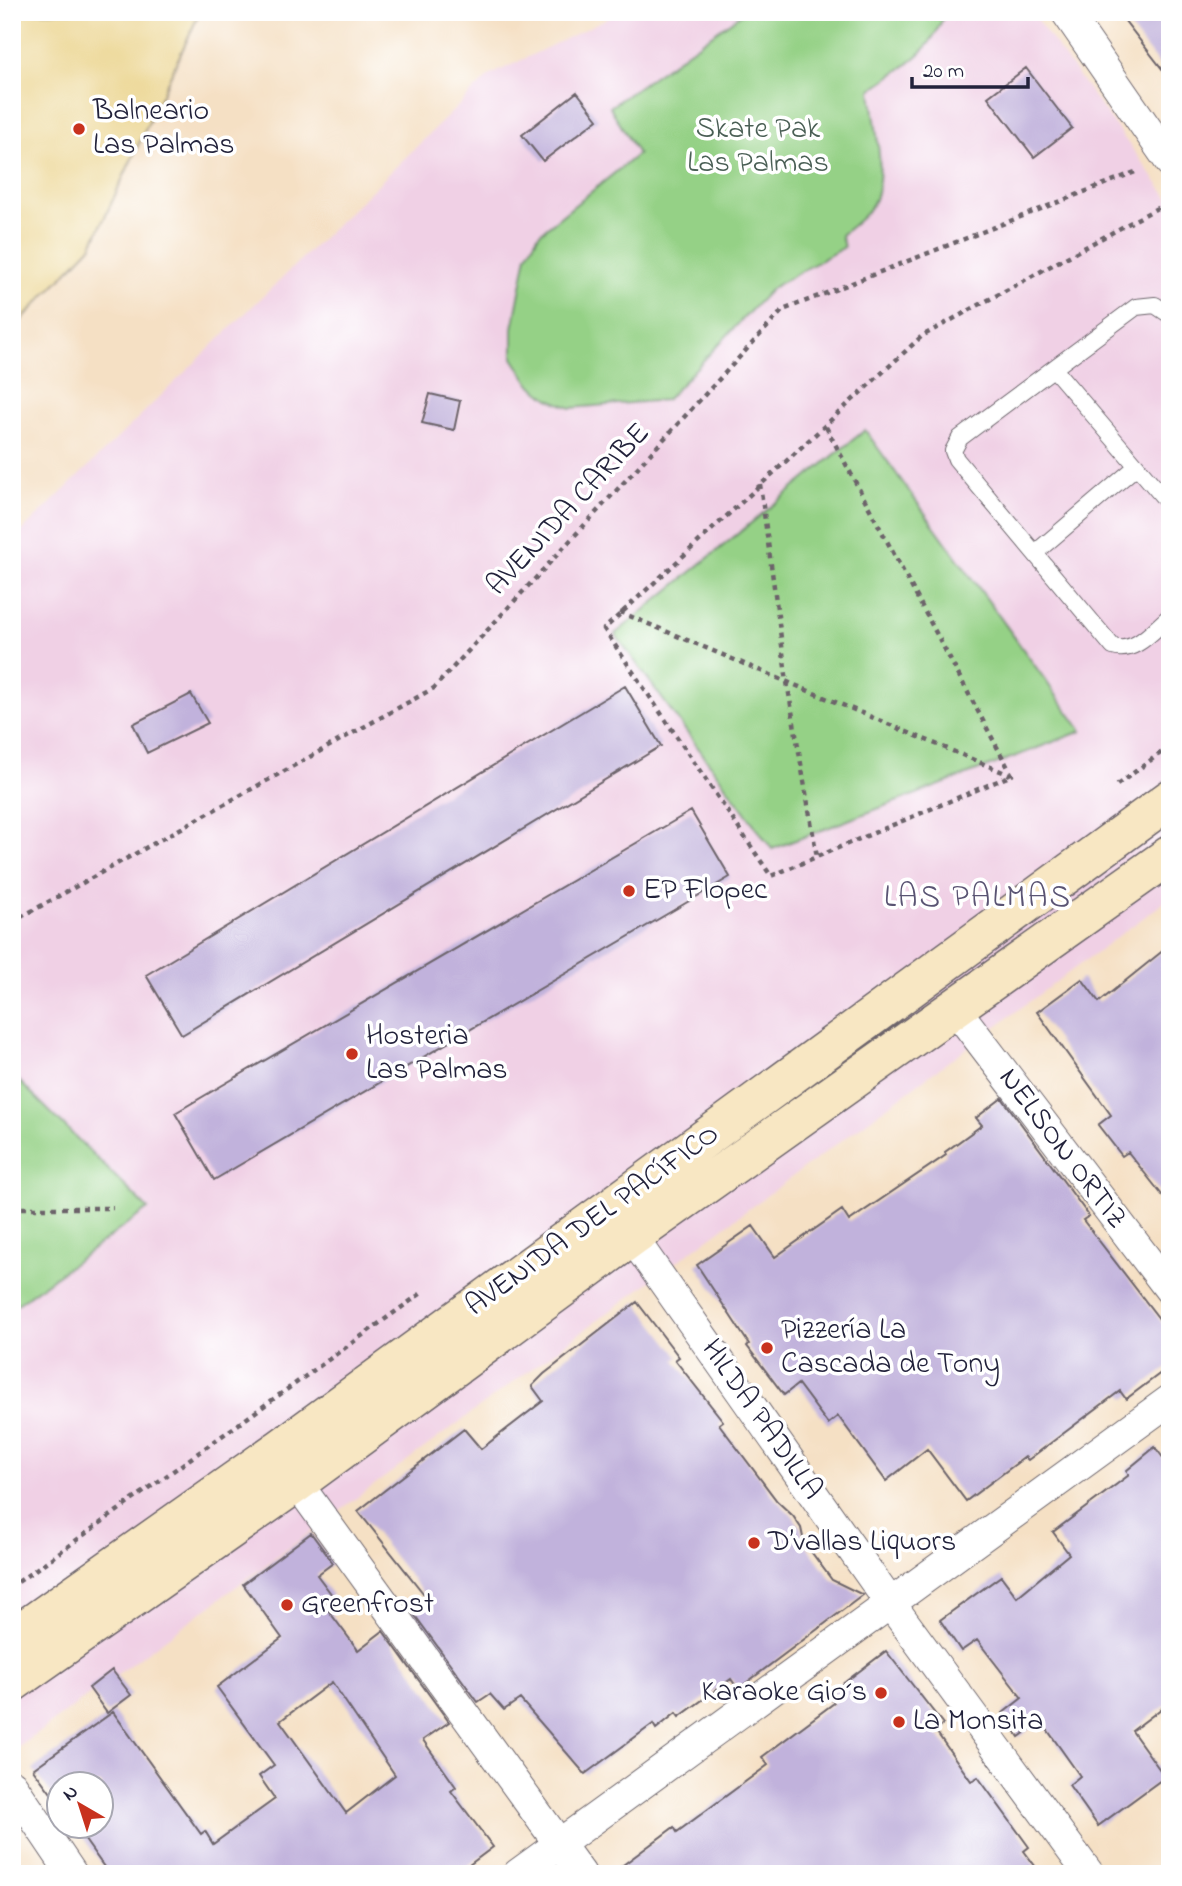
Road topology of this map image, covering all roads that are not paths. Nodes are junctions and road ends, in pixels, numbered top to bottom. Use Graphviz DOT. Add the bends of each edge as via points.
graph roads {
  1 [pos="1066,12"];
  2 [pos="1168,161"];
  3 [pos="1170,315"];
  4 [pos="1054,369"];
  5 [pos="1137,466"];
  6 [pos="1170,505"];
  7 [pos="1035,554"];
  8 [pos="1170,616"];
  9 [pos="1170,799"];
  10 [pos="1170,855"];
  11 [pos="954,1007"];
  12 [pos="632,1237"];
  13 [pos="1170,1290"];
  14 [pos="1170,1400"];
  15 [pos="297,1483"];
  16 [pos="890,1603"];
  17 [pos="12,1638"];
  18 [pos="12,1683"];
  19 [pos="12,1785"];
  20 [pos="559,1844"];
  21 [pos="72,1874"];
  22 [pos="518,1874"];
  23 [pos="581,1874"];
  24 [pos="1089,1874"];
  1 -- 2 [label="street"];
  3 -- 4 [label="lane" via="1156,305 1136,307"];
  4 -- 5 [label="lane"];
  4 -- 7 [label="lane" via="960,438 953,450"];
  5 -- 6 [label="lane"];
  5 -- 7 [label="lane"];
  7 -- 8 [label="lane" via="1113,647 1134,646"];
  9 -- 17 [label="main road, AVENIDA DEL PACÍFICO" via="281,1448"];
  10 -- 11 [label="main road, AVENIDA DEL PACÍFICO"];
  11 -- 12 [label="main road, AVENIDA DEL PACÍFICO"];
  11 -- 13 [label="street, NELSON ORTIZ"];
  12 -- 15 [label="main road, AVENIDA DEL PACÍFICO"];
  12 -- 16 [label="street, HILDA PADILLA"];
  14 -- 16 [label="street"];
  15 -- 18 [label="main road, AVENIDA DEL PACÍFICO"];
  15 -- 20 [label="street"];
  16 -- 20 [label="street"];
  16 -- 24 [label="street, HILDA PADILLA"];
  19 -- 21 [label="street"];
  20 -- 22 [label="street"];
  20 -- 23 [label="street"];
}
